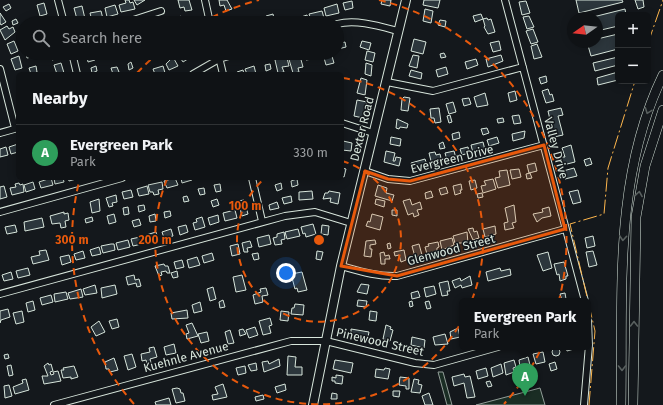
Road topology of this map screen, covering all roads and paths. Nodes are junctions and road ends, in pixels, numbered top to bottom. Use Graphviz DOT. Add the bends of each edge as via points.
graph roads {
  1 [pos="58,0"];
  2 [pos="205,0"];
  3 [pos="406,0"];
  4 [pos="505,0"];
  5 [pos="161,12"];
  6 [pos="62,16"];
  7 [pos="148,16"];
  8 [pos="208,16"];
  9 [pos="344,24"];
  10 [pos="398,31"];
  11 [pos="74,60"];
  12 [pos="212,60"];
  13 [pos="219,60"];
  14 [pos="523,67"];
  15 [pos="0,68"];
  16 [pos="77,72"];
  17 [pos="196,72"];
  18 [pos="222,72"];
  19 [pos="663,75"];
  20 [pos="387,82"];
  21 [pos="663,110"];
  22 [pos="16,124"];
  23 [pos="344,124"];
  24 [pos="16,128"];
  25 [pos="0,133"];
  26 [pos="373,133"];
  27 [pos="544,145"];
  28 [pos="365,171"];
  29 [pos="115,180"];
  30 [pos="252,180"];
  31 [pos="0,212"];
  32 [pos="262,221"];
  33 [pos="351,223"];
  34 [pos="565,229"];
  35 [pos="341,266"];
  36 [pos="0,294"];
  37 [pos="584,298"];
  38 [pos="326,341"];
  39 [pos="487,350"];
  40 [pos="589,350"];
  41 [pos="54,405"];
  42 [pos="313,405"];
  43 [pos="584,405"];
  44 [pos="621,405"];
  45 [pos="633,405"];
  1 -- 6 [label="street"];
  2 -- 8 [label="street"];
  3 -- 10 [label="main road, Dexter Road"];
  4 -- 14 [label="street, Valley Drive"];
  5 -- 7 [label="street"];
  9 -- 10 [label="street" via="375,25"];
  10 -- 20 [label="main road, Dexter Road"];
  11 -- 16 [label="street"];
  12 -- 17 [label="street"];
  13 -- 18 [label="street"];
  14 -- 20 [label="street" via="432,91"];
  14 -- 27 [label="street, Valley Drive"];
  15 -- 22 [label="street"];
  19 -- 44 [label="highway, one-way" via="645,121 634,158 627,196 622,257"];
  20 -- 26 [label="main road, Dexter Road"];
  45 -- 21 [label="highway, one-way" via="636,217 646,166"];
  23 -- 26 [label="street"];
  24 -- 25 [label="street"];
  26 -- 28 [label="main road, Dexter Road"];
  27 -- 28 [label="street, Evergreen Drive" via="410,181 388,179"];
  27 -- 34 [label="street, Valley Drive"];
  28 -- 33 [label="main road, Dexter Road"];
  29 -- 31 [label="street"];
  30 -- 32 [label="street"];
  32 -- 33 [label="street" via="315,212"];
  32 -- 36 [label="street"];
  33 -- 35 [label="main road, Dexter Road"];
  34 -- 35 [label="street, Glenwood Street" via="397,276 363,272"];
  34 -- 37 [label="street, Valley Drive"];
  35 -- 38 [label="main road, Dexter Road"];
  38 -- 39 [label="street, Pinewood Street" via="415,363 434,365"];
  38 -- 41 [label="street, Kuehnle Avenue" via="275,344"];
  38 -- 42 [label="main road, Dexter Road"];
  40 -- 43 [label="street"];
}
